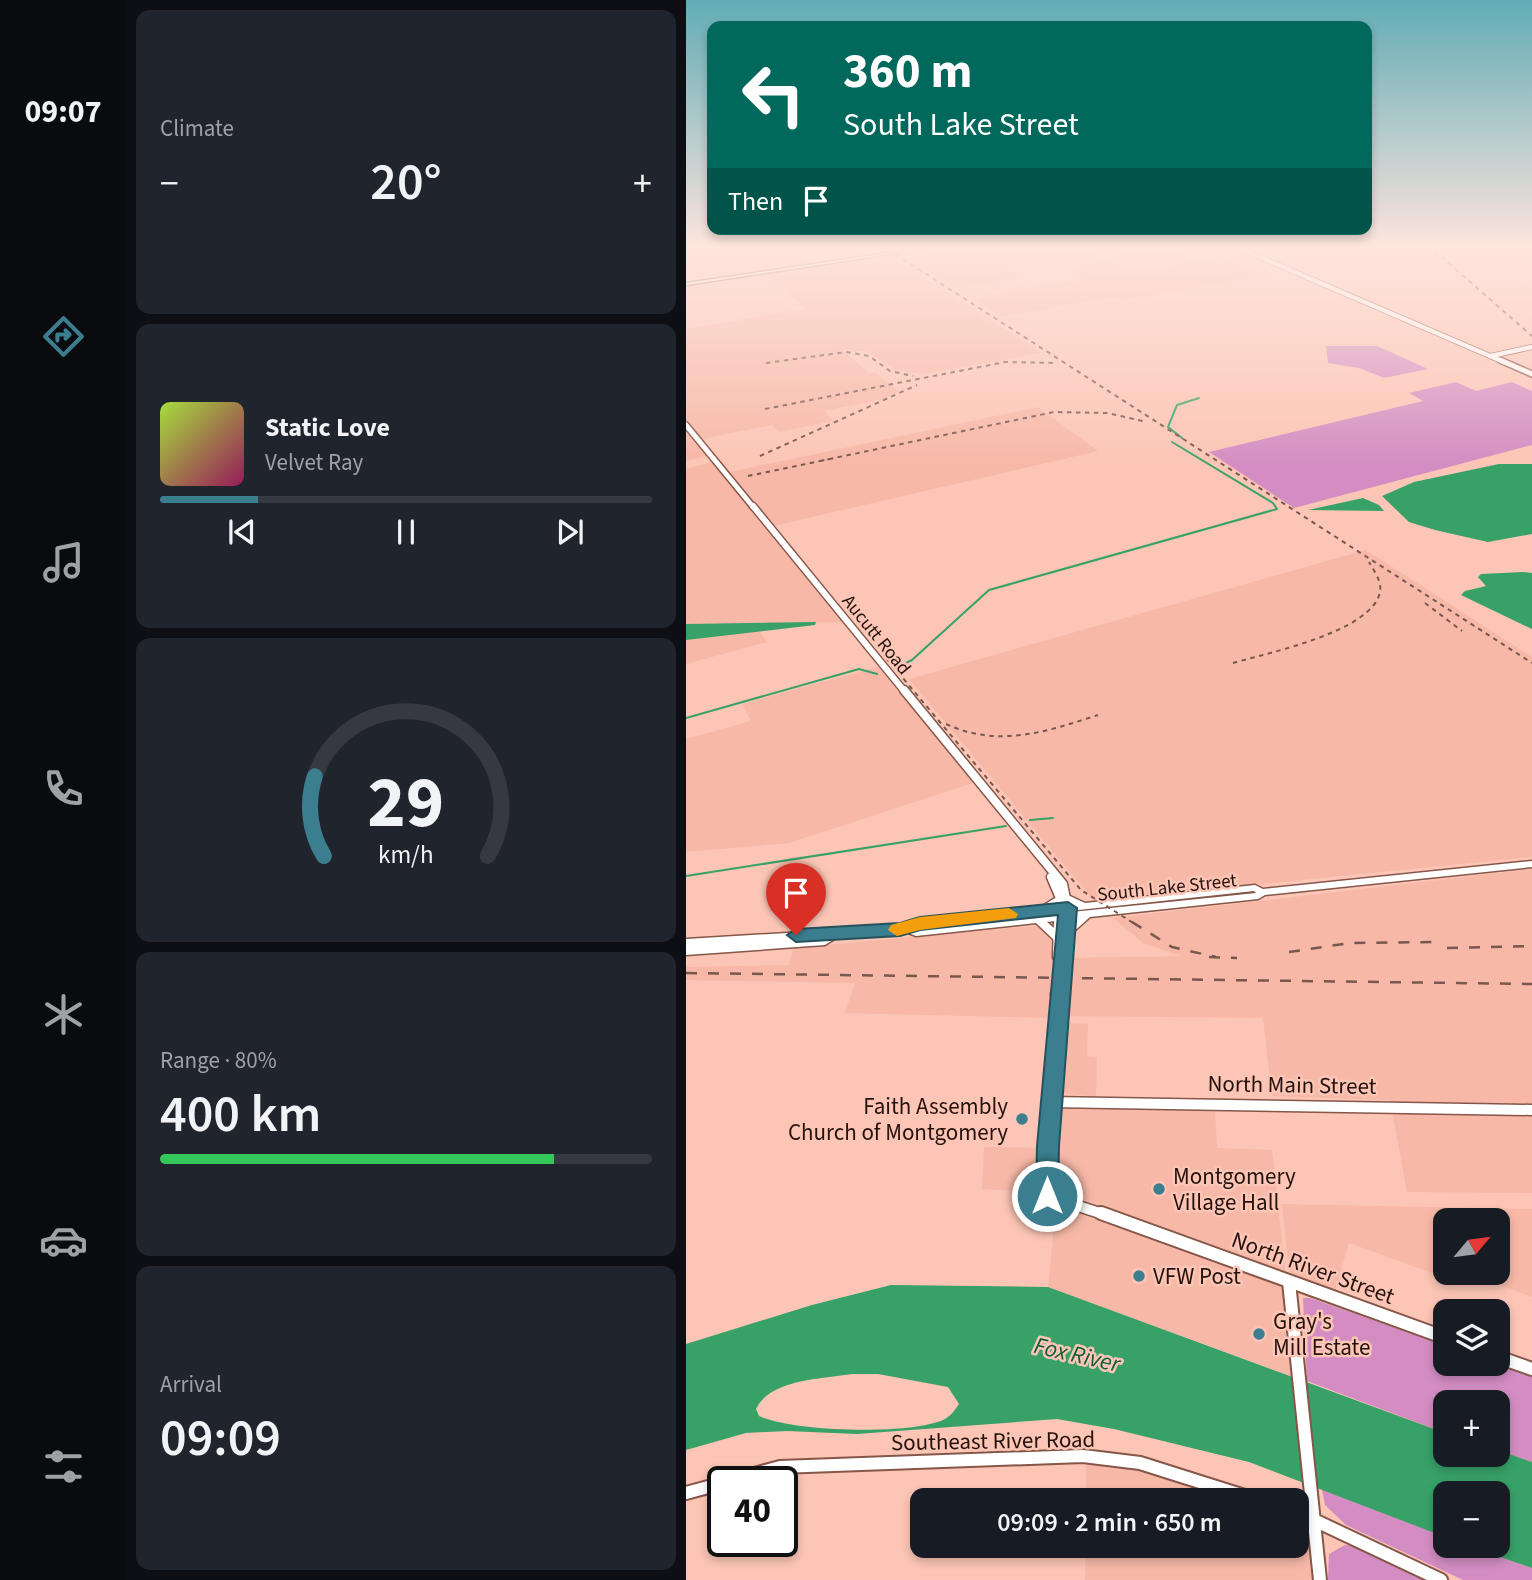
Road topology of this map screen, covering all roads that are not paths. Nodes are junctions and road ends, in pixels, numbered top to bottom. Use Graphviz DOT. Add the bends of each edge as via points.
graph roads {
  1 [pos="1404,319"];
  2 [pos="1532,347"];
  3 [pos="1491,356"];
  4 [pos="1532,374"];
  5 [pos="686,425"];
  6 [pos="1532,864"];
  7 [pos="1064,908"];
  8 [pos="1086,910"];
  9 [pos="1038,915"];
  10 [pos="832,936"];
  11 [pos="1062,936"];
  12 [pos="686,943"];
  13 [pos="686,951"];
  14 [pos="1051,1102"];
  15 [pos="1532,1110"];
  16 [pos="1289,1282"];
  17 [pos="1433,1333"];
  18 [pos="1510,1361"];
  19 [pos="1532,1369"];
  20 [pos="798,1466"];
  21 [pos="707,1487"];
  22 [pos="1219,1488"];
  23 [pos="686,1493"];
  24 [pos="1309,1516"];
  25 [pos="1313,1517"];
  26 [pos="1320,1580"];
  27 [pos="1441,1580"];
  1 -- 3 [label="street"];
  2 -- 3 [label="street"];
  3 -- 4 [label="street"];
  5 -- 7 [label="street, Aucutt Road" via="1047,867"];
  6 -- 8 [label="main road, South Lake Street" via="1262,892 1258,896"];
  7 -- 8 [label="main road, South Lake Street"];
  7 -- 8 [label="main road"];
  7 -- 9 [label="main road, South Lake Street"];
  7 -- 9 [label="main road"];
  7 -- 11 [label="street"];
  8 -- 11 [label="main road"];
  9 -- 10 [label="main road, South Lake Street" via="916,932"];
  9 -- 11 [label="main road"];
  10 -- 12 [label="main road, South Lake Street"];
  10 -- 13 [label="main road, South Lake Street" via="825,941"];
  11 -- 14 [label="street"];
  14 -- 15 [label="street, North Main Street"];
  14 -- 16 [label="street, North River Street" via="1047,1196"];
  16 -- 17 [label="street, North River Street"];
  16 -- 25 [label="street"];
  18 -- 19 [label="street"];
  20 -- 22 [label="street, Southeast River Road" via="1083,1456 1140,1463"];
  21 -- 23 [label="street, Southeast River Road"];
  24 -- 25 [label="street"];
  25 -- 26 [label="street"];
  25 -- 27 [label="street"];
}
